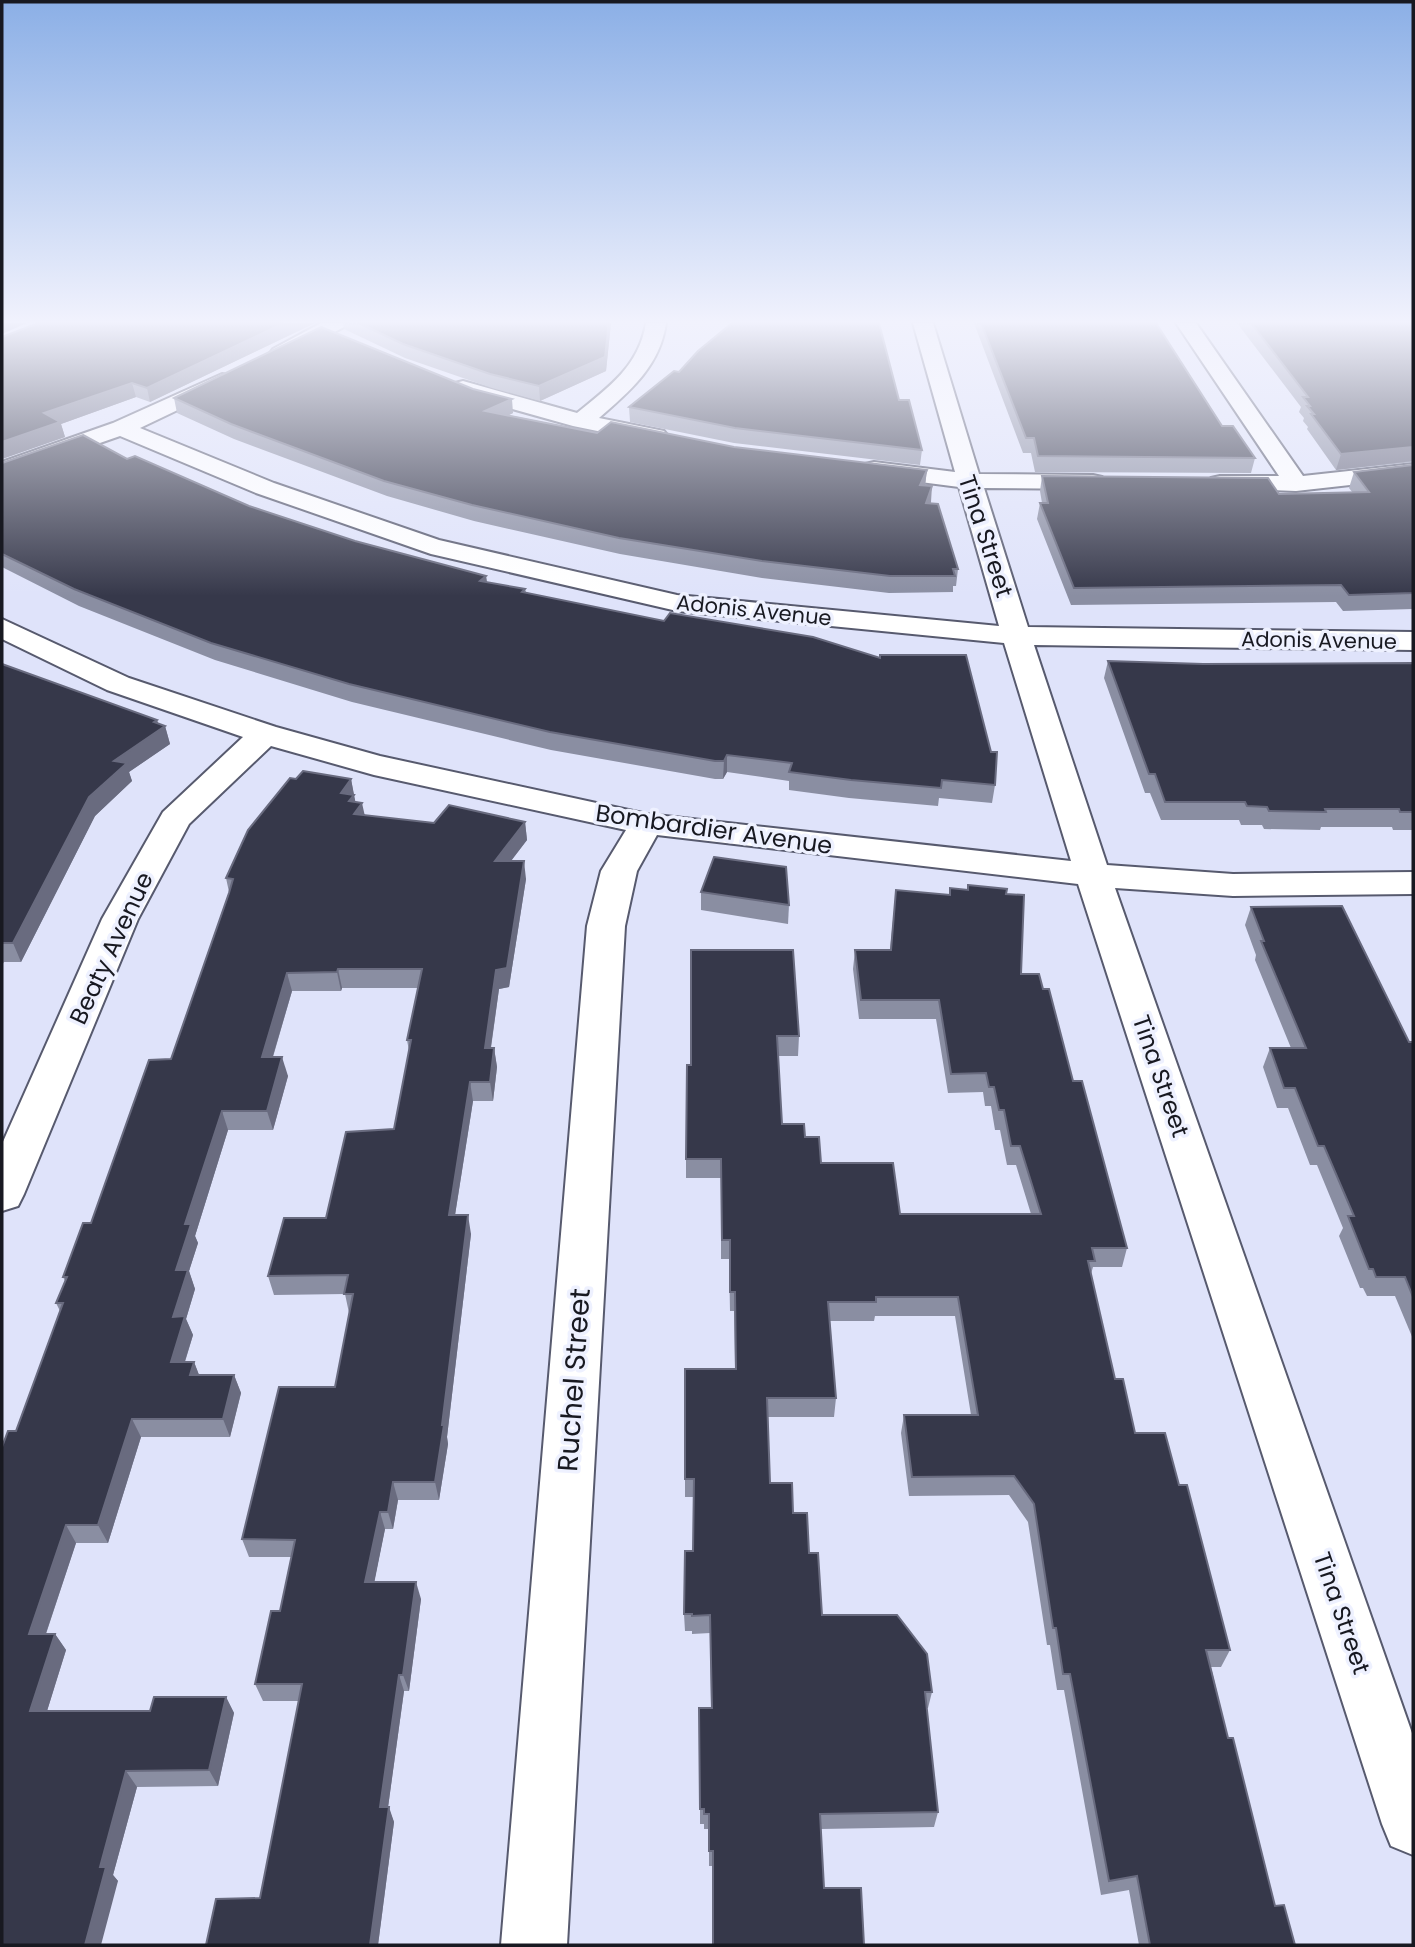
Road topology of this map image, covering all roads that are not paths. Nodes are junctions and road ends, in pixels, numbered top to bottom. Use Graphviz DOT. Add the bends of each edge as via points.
graph roads {
  1 [pos="151,414"];
  2 [pos="553,414"];
  3 [pos="590,414"];
  4 [pos="949,414"];
  5 [pos="1248,414"];
  6 [pos="581,421"];
  7 [pos="121,428"];
  8 [pos="683,442"];
  9 [pos="858,467"];
  10 [pos="2,470"];
  11 [pos="1413,471"];
  12 [pos="968,481"];
  13 [pos="1118,482"];
  14 [pos="1200,483"];
  15 [pos="1296,484"];
  16 [pos="2,628"];
  17 [pos="1018,636"];
  18 [pos="1413,641"];
  19 [pos="265,734"];
  20 [pos="647,824"];
  21 [pos="1093,874"];
  22 [pos="1413,883"];
  23 [pos="2,1194"];
  24 [pos="1413,1824"];
  25 [pos="534,1945"];
  1 -- 7 [label="street"];
  2 -- 6 [label="street"];
  3 -- 6 [label="street"];
  4 -- 12 [label="street, Tina Street"];
  5 -- 15 [label="street"];
  6 -- 8 [label="street"];
  7 -- 10 [label="street"];
  7 -- 17 [label="street, Adonis Avenue" via="265,488 431,546 677,603"];
  9 -- 12 [label="street"];
  11 -- 15 [label="street"];
  12 -- 13 [label="street"];
  12 -- 17 [label="street, Tina Street"];
  14 -- 15 [label="street"];
  16 -- 19 [label="street, Bombardier Avenue" via="118,684"];
  17 -- 18 [label="street, Adonis Avenue"];
  17 -- 21 [label="street, Tina Street"];
  19 -- 20 [label="street, Bombardier Avenue" via="374,765"];
  19 -- 23 [label="street, Beaty Avenue" via="175,819 120,919"];
  20 -- 21 [label="street, Bombardier Avenue"];
  20 -- 25 [label="street, Ruchel Street" via="619,871 606,926"];
  21 -- 22 [label="street, Bombardier Avenue" via="1233,886"];
  21 -- 24 [label="street, Tina Street"];
}
